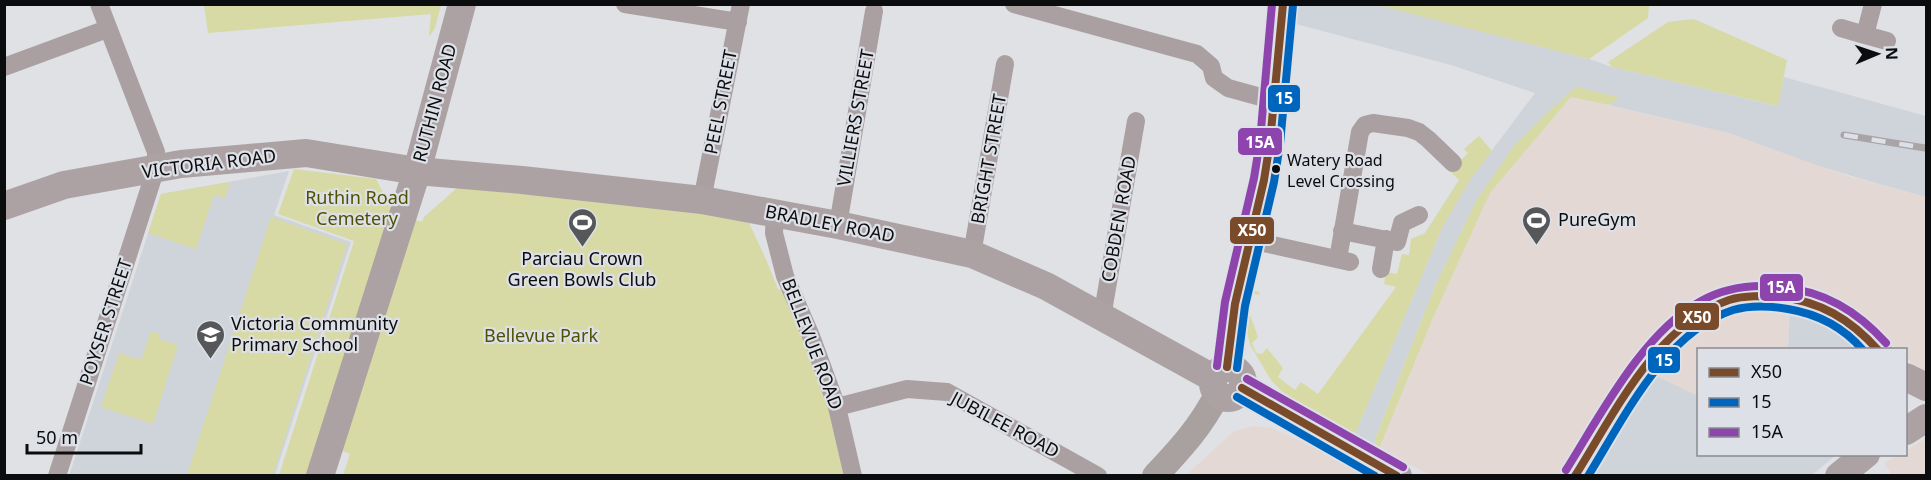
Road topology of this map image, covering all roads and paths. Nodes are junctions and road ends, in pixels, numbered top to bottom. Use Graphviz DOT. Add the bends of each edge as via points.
graph roads {
  1 [pos="99,4"];
  2 [pos="462,4"];
  3 [pos="625,4"];
  4 [pos="1014,4"];
  5 [pos="1283,4"];
  6 [pos="1874,4"];
  7 [pos="874,11"];
  8 [pos="739,13"];
  9 [pos="1841,28"];
  10 [pos="107,29"];
  11 [pos="1865,35"];
  12 [pos="1887,41"];
  13 [pos="1005,64"];
  14 [pos="4,67"];
  15 [pos="1275,101"];
  16 [pos="1136,121"];
  17 [pos="1453,163"];
  18 [pos="156,168"];
  19 [pos="417,171"];
  20 [pos="702,200"];
  21 [pos="4,206"];
  22 [pos="775,213"];
  23 [pos="1419,215"];
  24 [pos="838,225"];
  25 [pos="1342,231"];
  26 [pos="1250,240"];
  27 [pos="1386,240"];
  28 [pos="972,254"];
  29 [pos="1381,268"];
  30 [pos="1102,317"];
  31 [pos="1876,348"];
  32 [pos="1907,378"];
  33 [pos="1225,382"];
  34 [pos="1926,387"];
  35 [pos="837,407"];
  36 [pos="1926,418"];
  37 [pos="1907,430"];
  38 [pos="1864,456"];
  39 [pos="57,476"];
  40 [pos="320,476"];
  41 [pos="854,476"];
  42 [pos="1098,476"];
  43 [pos="1155,476"];
  44 [pos="1398,476"];
  45 [pos="1575,476"];
  46 [pos="1839,476"];
  1 -- 10 [label="street"];
  2 -- 19 [label="main road, RUTHIN ROAD"];
  3 -- 8 [label="street"];
  4 -- 15 [label="street" via="1197,54 1211,66 1214,78 1228,88"];
  5 -- 15 [label="street"];
  6 -- 11 [label="street"];
  7 -- 24 [label="street, VILLIERS STREET"];
  8 -- 20 [label="street, PEEL STREET"];
  9 -- 11 [label="street"];
  10 -- 14 [label="street"];
  10 -- 18 [label="street" via="156,152"];
  11 -- 12 [label="street"];
  13 -- 28 [label="street, BRIGHT STREET"];
  15 -- 26 [label="street" via="1264,180"];
  16 -- 30 [label="street, COBDEN ROAD"];
  17 -- 25 [label="street" via="1419,132 1391,124 1365,125 1360,132"];
  18 -- 19 [label="main road, VICTORIA ROAD" via="306,153"];
  18 -- 21 [label="main road, VICTORIA ROAD" via="64,185"];
  18 -- 39 [label="street, POYSER STREET"];
  19 -- 20 [label="main road, BRADLEY ROAD"];
  19 -- 40 [label="main road, RUTHIN ROAD"];
  20 -- 22 [label="main road, BRADLEY ROAD"];
  22 -- 24 [label="main road, BRADLEY ROAD"];
  22 -- 35 [label="street, BELLEVUE ROAD" via="774,233 785,276"];
  23 -- 27 [label="street" via="1402,223 1397,242"];
  24 -- 28 [label="main road, BRADLEY ROAD"];
  25 -- 26 [label="street" via="1344,261"];
  25 -- 27 [label="street"];
  26 -- 33 [label="street" via="1235,304"];
  27 -- 29 [label="street"];
  28 -- 30 [label="main road, BRADLEY ROAD" via="1046,286"];
  30 -- 33 [label="main road, BRADLEY ROAD"];
  31 -- 45 [label="main road" via="1856,326 1837,312 1818,305 1774,297 1730,300 1703,311 1658,351"];
  32 -- 34 [label="main road"];
  33 -- 43 [label="street" via="1192,436"];
  33 -- 44 [label="main road, BRADLEY ROAD"];
  35 -- 41 [label="street, BELLEVUE ROAD"];
  35 -- 42 [label="street, JUBILEE ROAD" via="907,389 947,393"];
  36 -- 37 [label="main road"];
  38 -- 46 [label="main road"];
}
